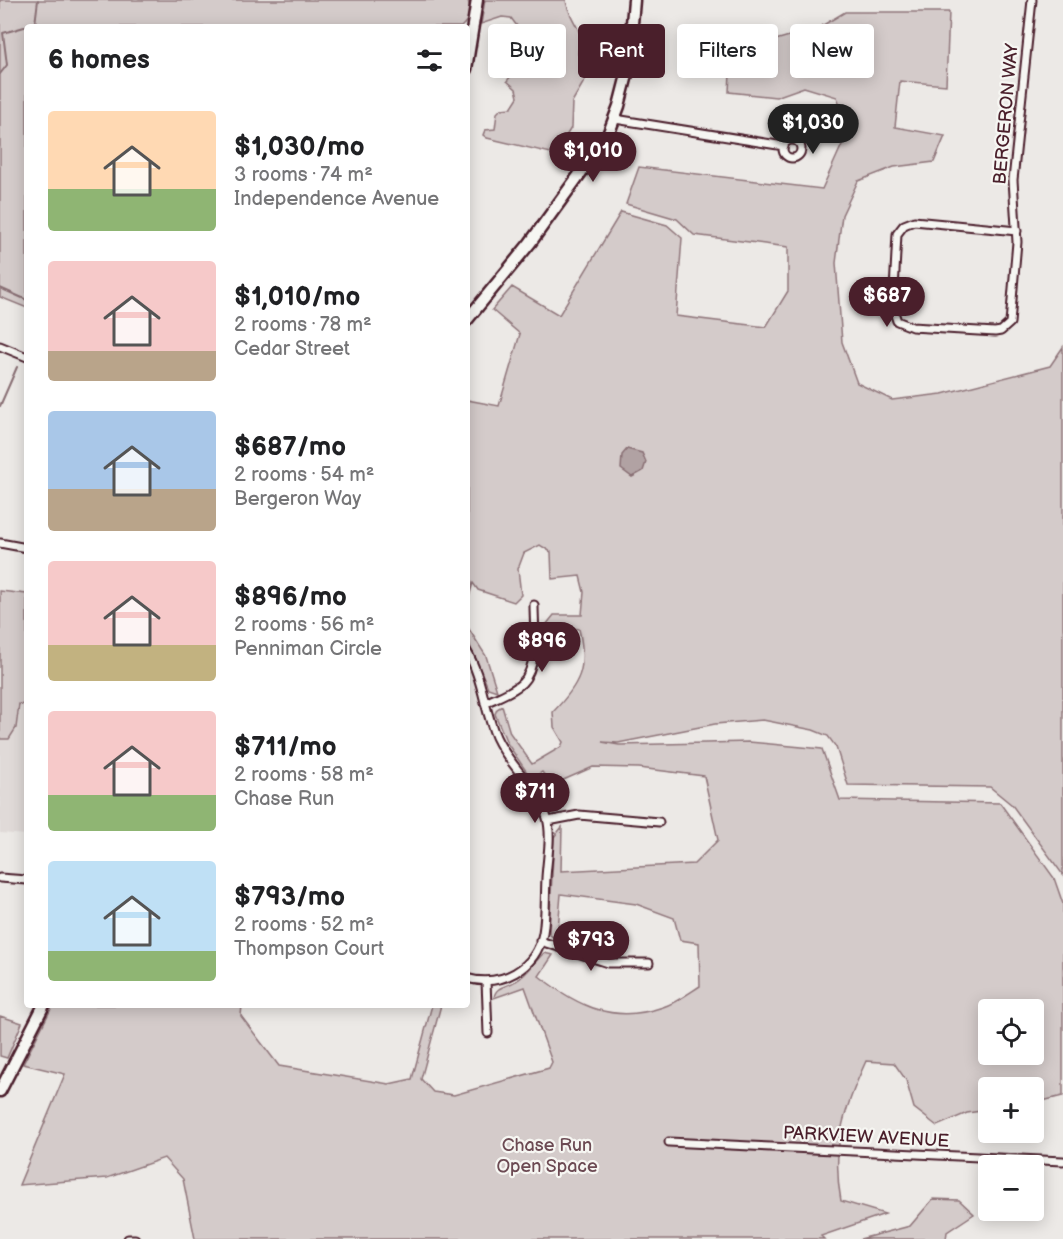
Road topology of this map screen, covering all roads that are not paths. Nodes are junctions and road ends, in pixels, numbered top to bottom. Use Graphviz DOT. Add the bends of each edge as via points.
graph roads {
  1 [pos="477,0"];
  2 [pos="1032,0"];
  3 [pos="635,2"];
  4 [pos="470,44"];
  5 [pos="615,119"];
  6 [pos="784,146"];
  7 [pos="1017,231"];
  8 [pos="470,316"];
  9 [pos="0,346"];
  10 [pos="24,356"];
  11 [pos="0,543"];
  12 [pos="24,547"];
  13 [pos="534,605"];
  14 [pos="470,661"];
  15 [pos="485,703"];
  16 [pos="548,821"];
  17 [pos="659,822"];
  18 [pos="0,878"];
  19 [pos="24,880"];
  20 [pos="540,941"];
  21 [pos="649,963"];
  22 [pos="470,979"];
  23 [pos="486,981"];
  24 [pos="42,1008"];
  25 [pos="488,1033"];
  26 [pos="0,1091"];
  27 [pos="669,1142"];
  28 [pos="1063,1161"];
  29 [pos="128,1239"];
  30 [pos="135,1239"];
  1 -- 4 [label="street"];
  2 -- 7 [label="street, BERGERON WAY" via="1013,180"];
  3 -- 5 [label="street" via="628,71"];
  5 -- 6 [label="street"];
  5 -- 8 [label="street" via="582,173"];
  7 -- 7 [label="street, BERGERON WAY" via="914,221 904,225 897,234 893,309 897,321 904,326 938,329 995,332 1006,327 1011,317"];
  9 -- 10 [label="street"];
  11 -- 12 [label="street"];
  13 -- 15 [label="street" via="527,678"];
  14 -- 15 [label="street"];
  15 -- 16 [label="street" via="498,740 536,793"];
  16 -- 17 [label="street" via="579,816"];
  16 -- 20 [label="street"];
  18 -- 19 [label="street"];
  20 -- 21 [label="street" via="600,961"];
  20 -- 23 [label="street" via="519,971"];
  22 -- 23 [label="street"];
  23 -- 25 [label="street"];
  24 -- 26 [label="street"];
  27 -- 28 [label="street, PARKVIEW AVENUE"];
  29 -- 30 [label="street"];
}
